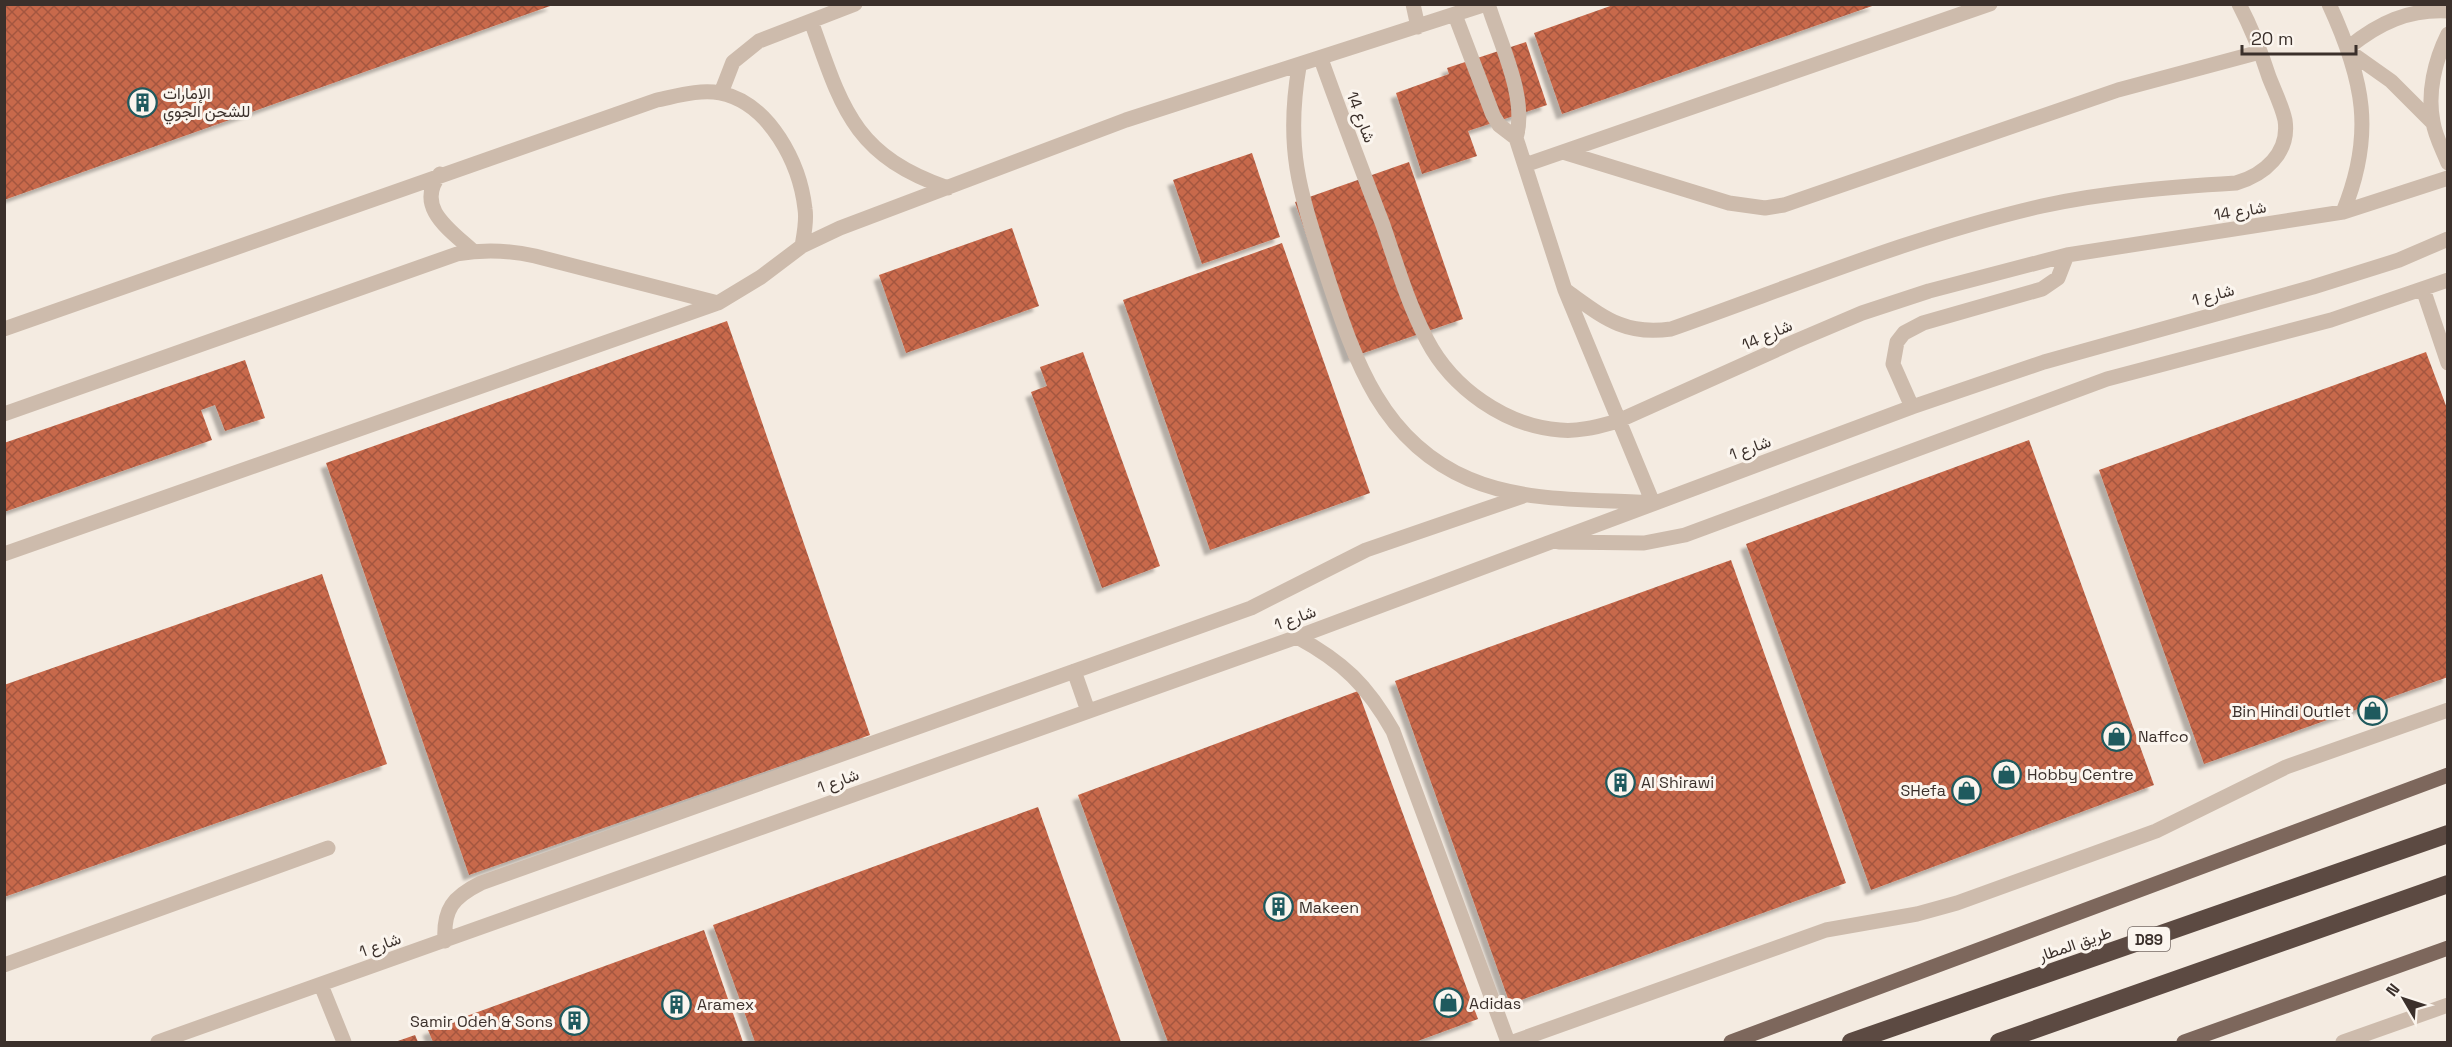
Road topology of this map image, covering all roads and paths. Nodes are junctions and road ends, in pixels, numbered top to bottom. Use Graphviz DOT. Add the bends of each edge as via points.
graph roads {
  1 [pos="855,4"];
  2 [pos="1413,4"];
  3 [pos="1487,4"];
  4 [pos="1990,4"];
  5 [pos="2239,4"];
  6 [pos="2330,4"];
  7 [pos="2448,11"];
  8 [pos="1455,15"];
  9 [pos="811,21"];
  10 [pos="1418,27"];
  11 [pos="2448,34"];
  12 [pos="2349,50"];
  13 [pos="2260,52"];
  14 [pos="1321,59"];
  15 [pos="1299,67"];
  16 [pos="721,93"];
  17 [pos="2432,122"];
  18 [pos="1516,138"];
  19 [pos="1563,152"];
  20 [pos="2448,163"];
  21 [pos="1525,165"];
  22 [pos="440,174"];
  23 [pos="2448,178"];
  24 [pos="948,188"];
  25 [pos="2343,213"];
  26 [pos="2448,239"];
  27 [pos="802,246"];
  28 [pos="473,251"];
  29 [pos="2067,255"];
  30 [pos="2448,280"];
  31 [pos="2423,289"];
  32 [pos="1565,290"];
  33 [pos="718,303"];
  34 [pos="4,329"];
  35 [pos="2448,363"];
  36 [pos="1912,407"];
  37 [pos="4,414"];
  38 [pos="1618,421"];
  39 [pos="1526,495"];
  40 [pos="1653,503"];
  41 [pos="1550,542"];
  42 [pos="4,554"];
  43 [pos="1297,637"];
  44 [pos="1074,671"];
  45 [pos="2448,710"];
  46 [pos="1088,711"];
  47 [pos="2448,775"];
  48 [pos="2448,834"];
  49 [pos="328,848"];
  50 [pos="2448,884"];
  51 [pos="445,940"];
  52 [pos="2448,948"];
  53 [pos="4,965"];
  54 [pos="321,985"];
  55 [pos="2448,1005"];
  56 [pos="2379,1037"];
  57 [pos="158,1042"];
  58 [pos="344,1042"];
  59 [pos="1508,1042"];
  60 [pos="1513,1042"];
  61 [pos="1731,1042"];
  62 [pos="1851,1042"];
  63 [pos="1999,1042"];
  64 [pos="2184,1042"];
  65 [pos="2343,1042"];
  1 -- 9 [label="street"];
  2 -- 10 [label="street"];
  3 -- 8 [label="street"];
  3 -- 18 [label="street" via="1519,104"];
  4 -- 19 [label="street"];
  5 -- 13 [label="street"];
  6 -- 12 [label="street"];
  7 -- 12 [label="street" via="2428,10 2399,16 2372,29"];
  8 -- 10 [label="street"];
  8 -- 18 [label="street" via="1493,115"];
  9 -- 16 [label="street" via="745,50 734,62"];
  9 -- 24 [label="street" via="839,101 855,126 896,164 921,179"];
  10 -- 14 [label="street"];
  11 -- 17 [label="street" via="2432,82"];
  12 -- 17 [label="street" via="2391,81"];
  12 -- 25 [label="street" via="2363,137 2358,168"];
  13 -- 19 [label="street" via="2118,90 1784,206 1765,208 1729,203"];
  13 -- 32 [label="street" via="2285,120 2285,134 2275,159 2252,179 2121,192 2043,206 1912,245 1671,329 1638,331 1622,327"];
  14 -- 15 [label="street"];
  14 -- 38 [label="street, شارع 14" via="1415,313 1442,363 1461,385 1509,417 1570,430"];
  15 -- 24 [label="street" via="1126,120"];
  15 -- 39 [label="street" via="1293,100 1295,167 1351,347 1369,387 1395,426 1430,456 1469,479"];
  16 -- 22 [label="street" via="691,93 657,100"];
  16 -- 27 [label="street" via="745,103 769,124 787,151 800,180 806,212"];
  17 -- 20 [label="street"];
  18 -- 21 [label="street"];
  19 -- 21 [label="street"];
  21 -- 32 [label="street"];
  22 -- 28 [label="street" via="431,191 432,209"];
  22 -- 34 [label="street"];
  23 -- 25 [label="street, شارع 14"];
  24 -- 27 [label="street"];
  25 -- 29 [label="street, شارع 14"];
  26 -- 36 [label="street, شارع 1" via="2399,260 2313,287 2044,362"];
  27 -- 33 [label="street"];
  28 -- 33 [label="street" via="512,251"];
  28 -- 37 [label="street"];
  29 -- 36 [label="street" via="2058,278 2042,289 1923,323 1904,333 1897,342 1893,364"];
  29 -- 38 [label="street, شارع 14" via="1929,291 1862,314"];
  30 -- 31 [label="street"];
  31 -- 35 [label="street"];
  31 -- 41 [label="street" via="2289,332 2107,379 1685,535 1644,543"];
  32 -- 38 [label="street"];
  33 -- 42 [label="street"];
  36 -- 40 [label="street, شارع 1"];
  38 -- 40 [label="street"];
  39 -- 40 [label="street"];
  39 -- 44 [label="street" via="1366,550 1251,608"];
  40 -- 41 [label="street, شارع 1"];
  41 -- 43 [label="street, شارع 1"];
  43 -- 46 [label="street, شارع 1"];
  43 -- 59 [label="street" via="1329,654 1355,676 1376,701 1393,731"];
  44 -- 46 [label="street"];
  44 -- 51 [label="street" via="481,883 464,891 451,904 444,922"];
  45 -- 60 [label="street" via="2286,767 2156,831 1957,903 1826,930"];
  46 -- 51 [label="street, شارع 1"];
  47 -- 61 [label="main road"];
  48 -- 62 [label="highway, طريق المطار / D89"];
  49 -- 53 [label="street"];
  50 -- 63 [label="highway"];
  51 -- 54 [label="street, شارع 1"];
  52 -- 64 [label="main road"];
  54 -- 57 [label="street, شارع 1"];
  54 -- 58 [label="street"];
  55 -- 56 [label="street"];
  56 -- 65 [label="street"];
}
